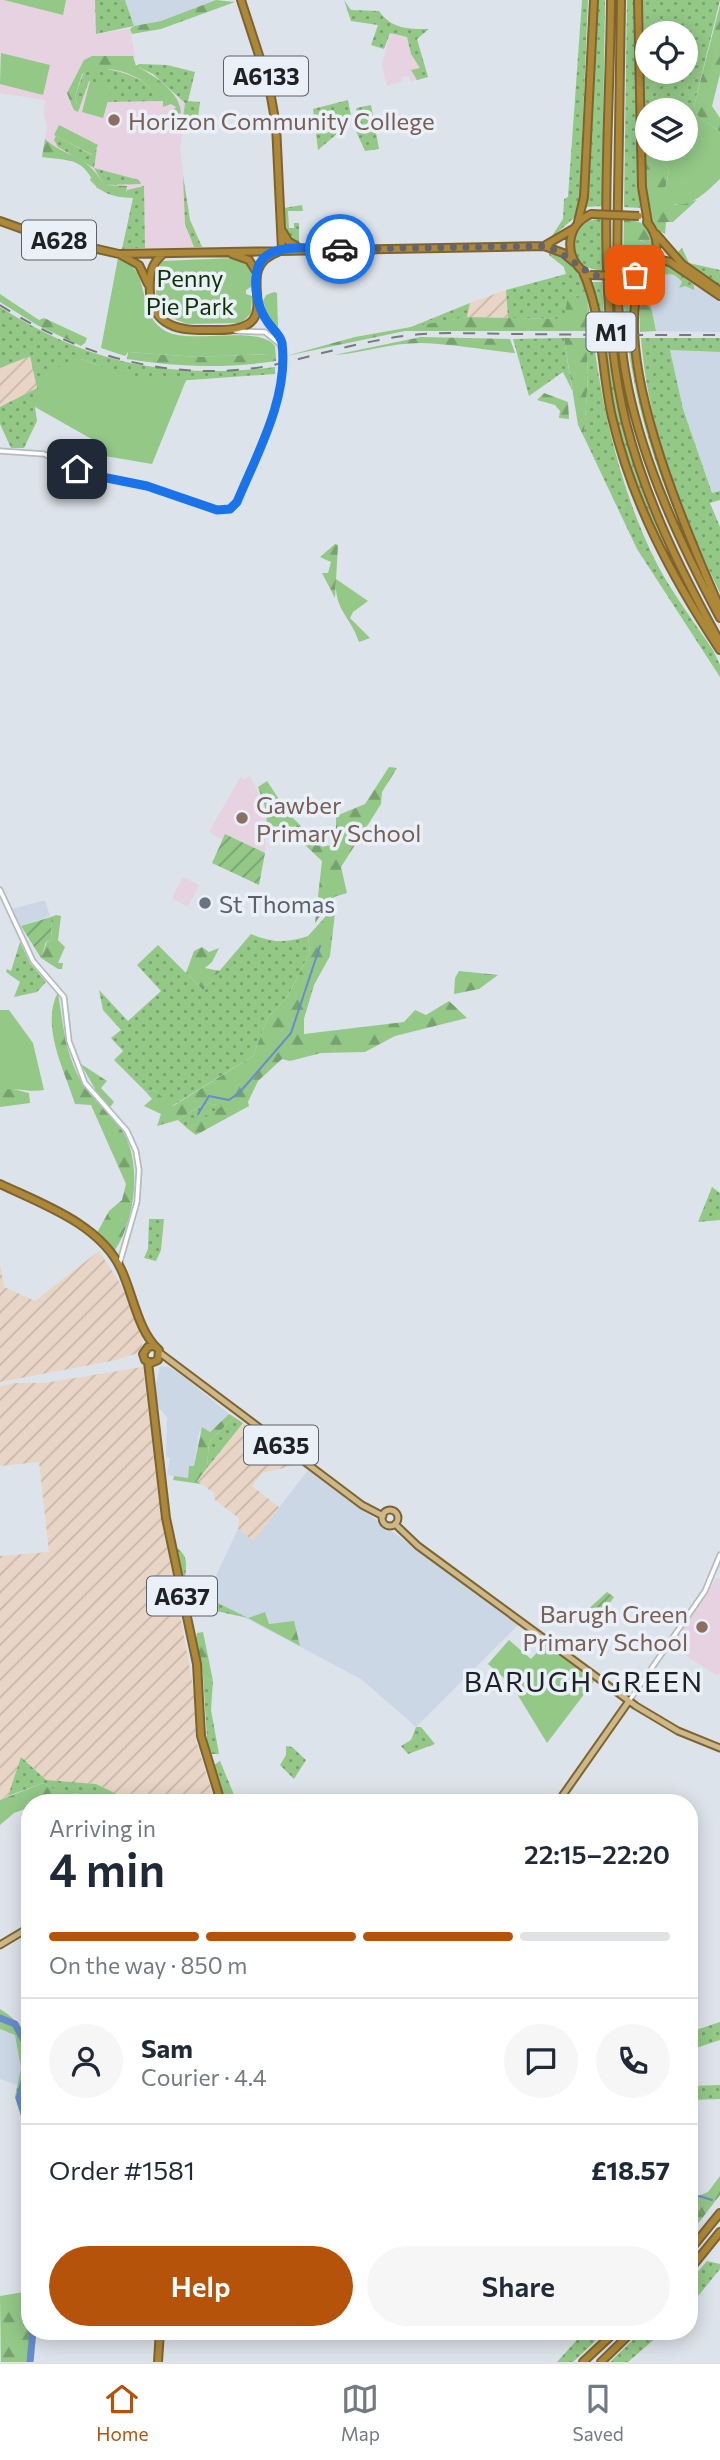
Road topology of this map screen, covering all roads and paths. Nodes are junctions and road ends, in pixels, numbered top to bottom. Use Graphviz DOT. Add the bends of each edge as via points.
graph roads {
  1 [pos="241,0"];
  2 [pos="594,0"];
  3 [pos="611,0"];
  4 [pos="621,0"];
  5 [pos="638,0"];
  6 [pos="0,221"];
  7 [pos="280,221"];
  8 [pos="648,223"];
  9 [pos="576,225"];
  10 [pos="656,234"];
  11 [pos="544,246"];
  12 [pos="270,250"];
  13 [pos="282,250"];
  14 [pos="304,250"];
  15 [pos="164,253"];
  16 [pos="228,253"];
  17 [pos="120,254"];
  18 [pos="575,263"];
  19 [pos="649,266"];
  20 [pos="582,270"];
  21 [pos="257,272"];
  22 [pos="149,287"];
  23 [pos="720,291"];
  24 [pos="720,296"];
  25 [pos="257,299"];
  26 [pos="231,331"];
  27 [pos="282,347"];
  28 [pos="0,451"];
  29 [pos="720,608"];
  30 [pos="720,618"];
  31 [pos="720,642"];
  32 [pos="720,650"];
  33 [pos="0,890"];
  34 [pos="0,1184"];
  35 [pos="119,1265"];
  36 [pos="146,1333"];
  37 [pos="153,1346"];
  38 [pos="145,1349"];
  39 [pos="155,1360"];
  40 [pos="383,1516"];
  41 [pos="395,1524"];
  42 [pos="720,1555"];
  43 [pos="629,1701"];
  44 [pos="720,1748"];
  45 [pos="219,1794"];
  46 [pos="564,1794"];
  47 [pos="21,1932"];
  48 [pos="0,1945"];
  49 [pos="720,2213"];
  50 [pos="720,2232"];
  51 [pos="698,2240"];
  52 [pos="698,2259"];
  53 [pos="159,2340"];
  54 [pos="606,2340"];
  55 [pos="624,2340"];
  56 [pos="158,2362"];
  57 [pos="583,2362"];
  58 [pos="601,2362"];
  1 -- 7 [label="highway, A6133" via="272,100"];
  2 -- 9 [label="highway" via="584,197"];
  3 -- 31 [label="highway, M1" via="608,279 617,375 630,437 656,515"];
  4 -- 30 [label="highway, M1" via="618,272 623,361 654,479"];
  5 -- 8 [label="highway" via="643,195"];
  6 -- 17 [label="highway, A628"];
  7 -- 12 [label="highway, A6133" via="278,241"];
  7 -- 13 [label="highway, A6133"];
  7 -- 14 [label="highway" via="286,239"];
  8 -- 9 [label="highway, bridge" via="639,216 592,214"];
  8 -- 10 [label="highway"];
  9 -- 11 [label="highway"];
  9 -- 18 [label="highway" via="569,245"];
  10 -- 19 [label="highway" via="657,249"];
  10 -- 23 [label="highway" via="682,264"];
  11 -- 14 [label="highway, A628"];
  11 -- 18 [label="highway, A628"];
  12 -- 13 [label="highway, A628"];
  12 -- 16 [label="highway, A628"];
  13 -- 14 [label="highway, A628"];
  13 -- 21 [label="highway" via="264,258"];
  15 -- 16 [label="highway, A628"];
  15 -- 17 [label="highway, A628"];
  15 -- 22 [label="highway" via="153,265"];
  16 -- 21 [label="highway" via="245,257"];
  17 -- 22 [label="highway, A628" via="139,265"];
  18 -- 20 [label="highway"];
  19 -- 20 [label="highway, bridge" via="630,276 590,275"];
  19 -- 24 [label="highway" via="661,260 670,262"];
  19 -- 29 [label="highway, M1" via="636,290 635,307 644,397 678,511"];
  20 -- 32 [label="highway, M1" via="591,293 608,401 629,478 666,562"];
  21 -- 25 [label="highway"];
  22 -- 26 [label="highway, A628" via="155,311 168,324"];
  25 -- 26 [label="highway" via="251,323"];
  25 -- 27 [label="street"];
  26 -- 27 [label="street" via="269,333"];
  27 -- 28 [label="street, bridge" via="279,394 237,502 230,509 217,510 147,486 92,475 44,454"];
  33 -- 35 [label="street" via="33,961 64,997 75,1061 85,1083 127,1131 136,1152 138,1202"];
  34 -- 35 [label="highway, A635" via="85,1228"];
  35 -- 36 [label="highway, A635"];
  36 -- 37 [label="highway, A635"];
  36 -- 38 [label="highway, A635"];
  37 -- 38 [label="highway"];
  37 -- 39 [label="highway, A635"];
  38 -- 39 [label="highway, A635" via="144,1357"];
  39 -- 40 [label="main road, A635" via="180,1369"];
  39 -- 45 [label="highway, A637" via="152,1387 168,1527 198,1672 201,1736"];
  40 -- 41 [label="main road" via="386,1525"];
  40 -- 41 [label="main road" via="388,1511 395,1513"];
  41 -- 43 [label="main road" via="418,1546"];
  42 -- 43 [label="street" via="705,1591"];
  43 -- 44 [label="main road" via="678,1731"];
  43 -- 46 [label="main road"];
  47 -- 48 [label="main road"];
  49 -- 51 [label="highway"];
  50 -- 52 [label="highway"];
  53 -- 56 [label="highway"];
  54 -- 57 [label="highway"];
  55 -- 58 [label="highway"];
}
